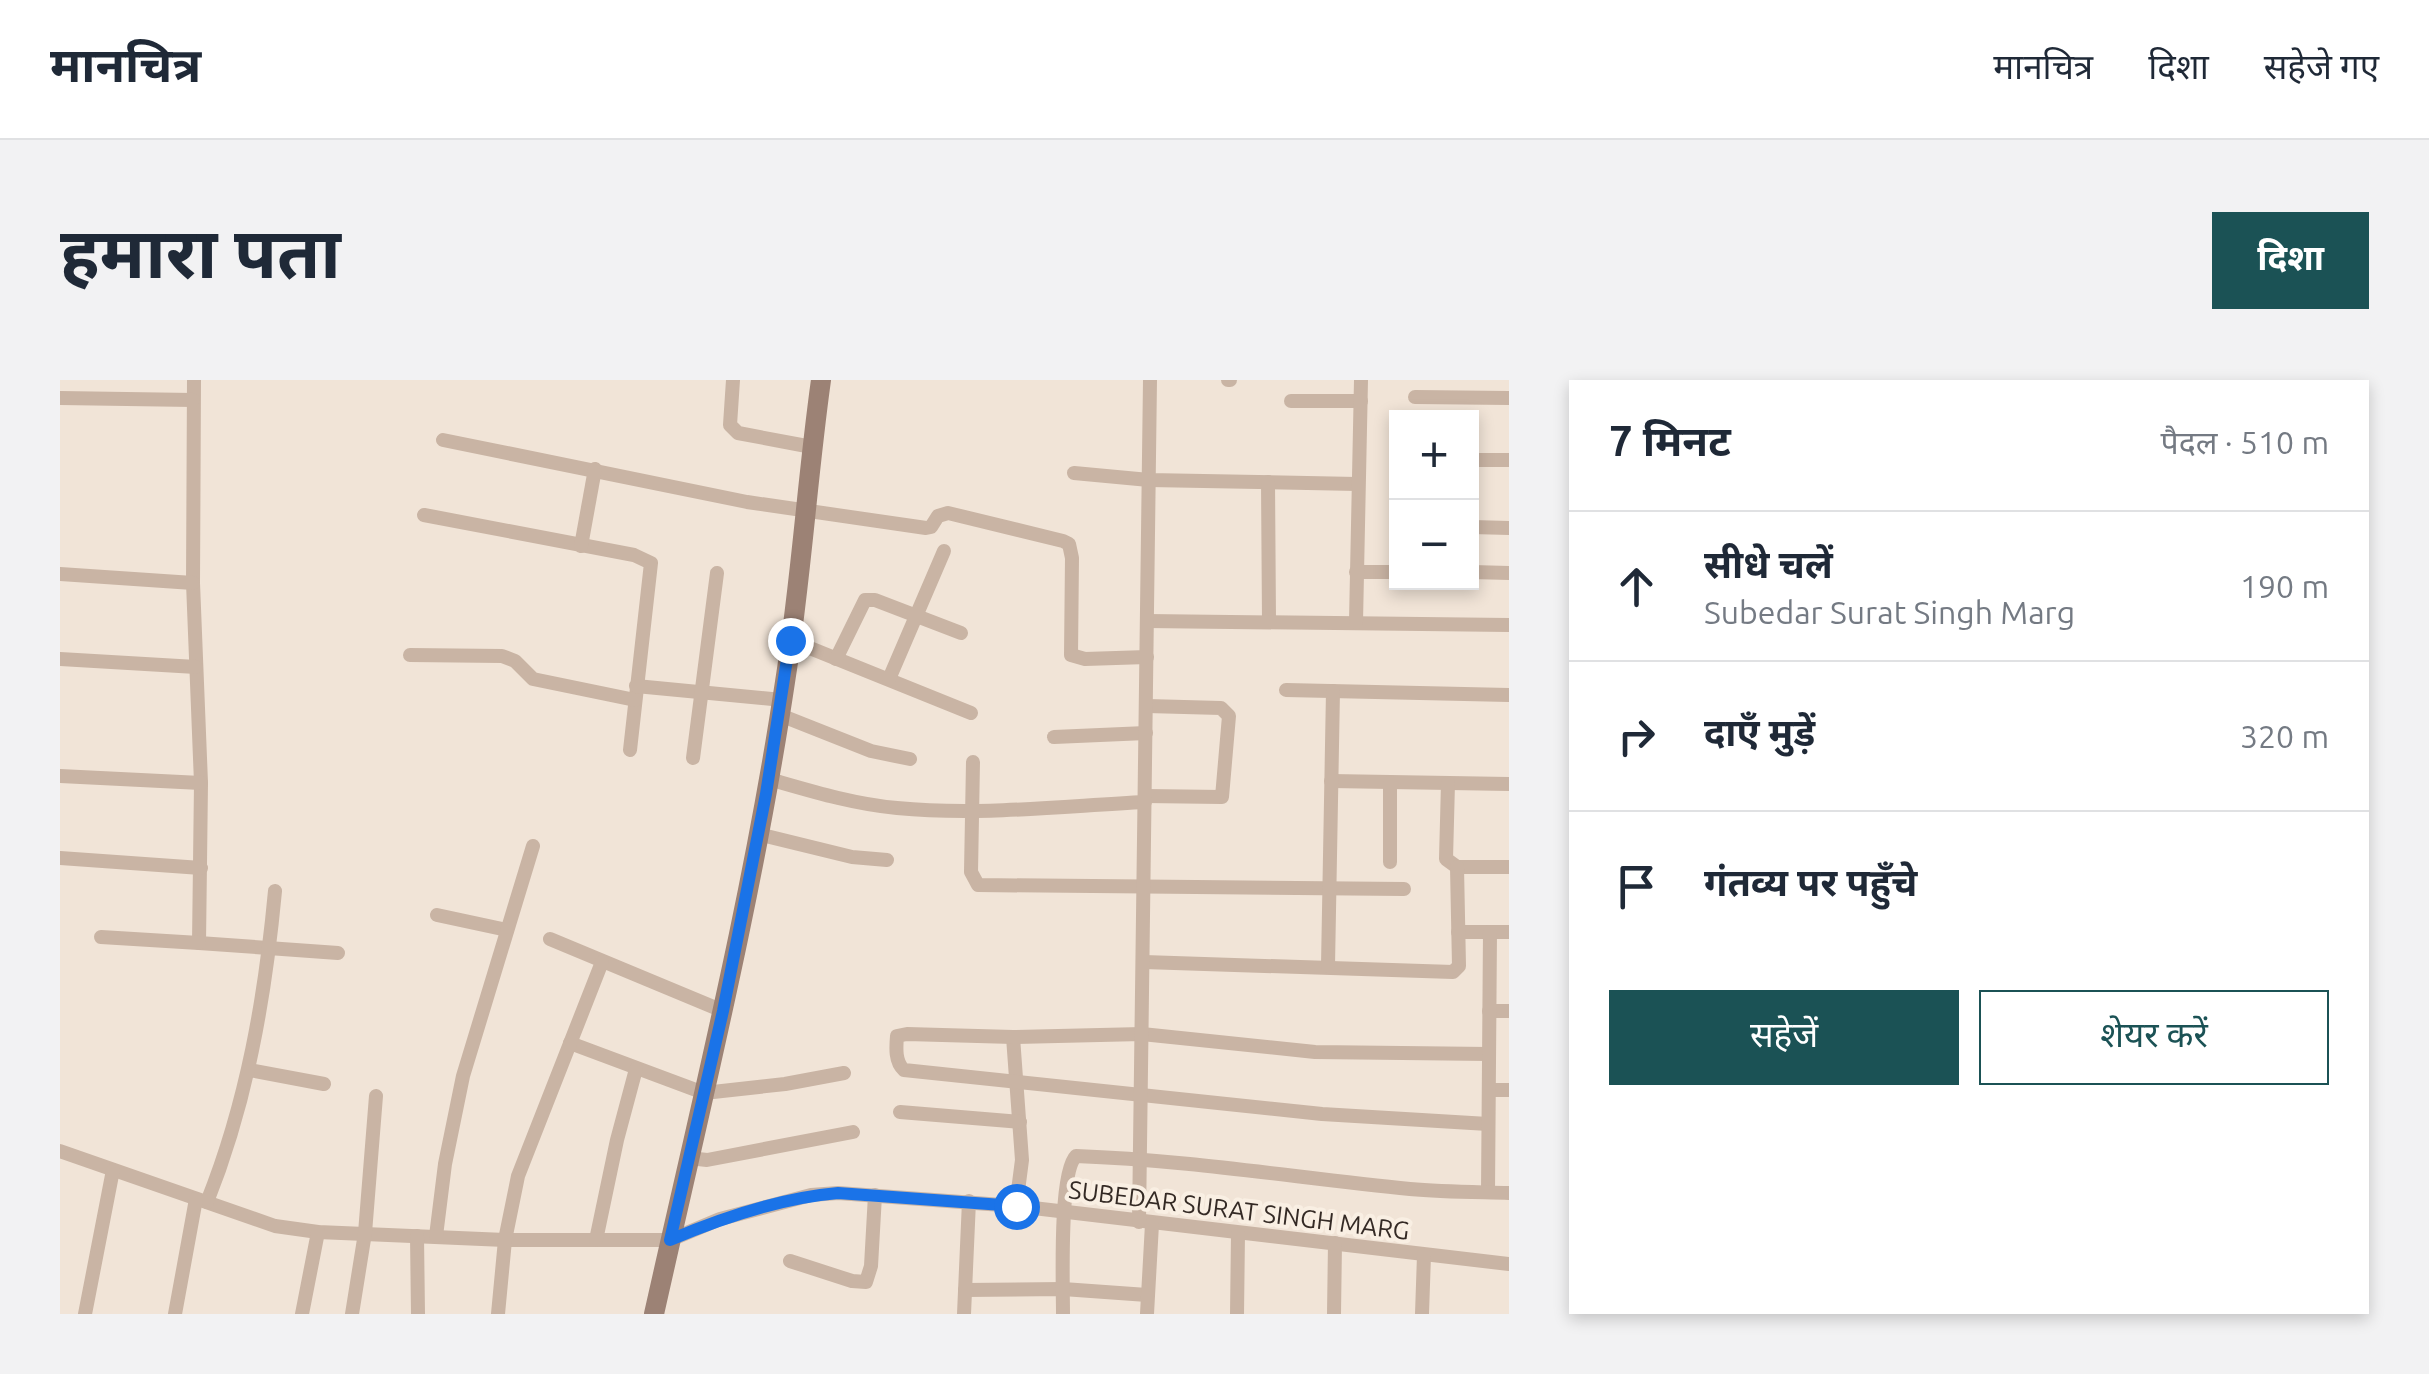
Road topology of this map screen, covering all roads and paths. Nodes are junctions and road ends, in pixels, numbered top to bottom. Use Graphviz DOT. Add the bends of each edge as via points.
graph roads {
  1 [pos="194,380"];
  2 [pos="733,380"];
  3 [pos="821,380"];
  4 [pos="1150,380"];
  5 [pos="1361,380"];
  6 [pos="1415,397"];
  7 [pos="60,398"];
  8 [pos="1509,398"];
  9 [pos="192,400"];
  10 [pos="1292,400"];
  11 [pos="1360,400"];
  12 [pos="443,440"];
  13 [pos="812,447"];
  14 [pos="1479,460"];
  15 [pos="1509,460"];
  16 [pos="595,469"];
  17 [pos="1074,473"];
  18 [pos="1149,480"];
  19 [pos="1268,482"];
  20 [pos="1358,484"];
  21 [pos="804,511"];
  22 [pos="424,515"];
  23 [pos="1479,527"];
  24 [pos="1509,528"];
  25 [pos="580,546"];
  26 [pos="944,551"];
  27 [pos="1356,572"];
  28 [pos="1389,572"];
  29 [pos="1479,572"];
  30 [pos="1509,573"];
  31 [pos="60,574"];
  32 [pos="717,574"];
  33 [pos="192,582"];
  34 [pos="918,617"];
  35 [pos="1147,621"];
  36 [pos="1269,621"];
  37 [pos="1356,622"];
  38 [pos="1509,625"];
  39 [pos="961,633"];
  40 [pos="790,640"];
  41 [pos="410,655"];
  42 [pos="1147,657"];
  43 [pos="836,659"];
  44 [pos="60,660"];
  45 [pos="196,666"];
  46 [pos="889,679"];
  47 [pos="1286,690"];
  48 [pos="1332,691"];
  49 [pos="635,693"];
  50 [pos="703,694"];
  51 [pos="1509,695"];
  52 [pos="1147,706"];
  53 [pos="781,708"];
  54 [pos="971,713"];
  55 [pos="1146,734"];
  56 [pos="1054,737"];
  57 [pos="630,750"];
  58 [pos="692,758"];
  59 [pos="910,759"];
  60 [pos="972,762"];
  61 [pos="60,776"];
  62 [pos="769,778"];
  63 [pos="1330,781"];
  64 [pos="1390,783"];
  65 [pos="1448,783"];
  66 [pos="201,784"];
  67 [pos="1509,784"];
  68 [pos="1145,799"];
  69 [pos="971,811"];
  70 [pos="758,834"];
  71 [pos="533,846"];
  72 [pos="60,858"];
  73 [pos="887,860"];
  74 [pos="1390,862"];
  75 [pos="1457,867"];
  76 [pos="201,868"];
  77 [pos="1509,868"];
  78 [pos="1144,887"];
  79 [pos="1328,888"];
  80 [pos="1404,889"];
  81 [pos="274,892"];
  82 [pos="437,915"];
  83 [pos="507,930"];
  84 [pos="1458,932"];
  85 [pos="1490,932"];
  86 [pos="1509,932"];
  87 [pos="102,937"];
  88 [pos="550,939"];
  89 [pos="200,944"];
  90 [pos="270,948"];
  91 [pos="338,953"];
  92 [pos="602,962"];
  93 [pos="1144,962"];
  94 [pos="1328,966"];
  95 [pos="1509,1010"];
  96 [pos="723,1011"];
  97 [pos="1490,1011"];
  98 [pos="1142,1034"];
  99 [pos="1013,1037"];
  100 [pos="570,1043"];
  101 [pos="1489,1054"];
  102 [pos="636,1069"];
  103 [pos="250,1070"];
  104 [pos="844,1072"];
  105 [pos="324,1084"];
  106 [pos="1018,1084"];
  107 [pos="1489,1090"];
  108 [pos="1509,1090"];
  109 [pos="704,1093"];
  110 [pos="376,1096"];
  111 [pos="1141,1096"];
  112 [pos="900,1112"];
  113 [pos="1020,1122"];
  114 [pos="1488,1124"];
  115 [pos="854,1132"];
  116 [pos="60,1152"];
  117 [pos="689,1158"];
  118 [pos="1140,1158"];
  119 [pos="113,1170"];
  120 [pos="1488,1192"];
  121 [pos="1509,1193"];
  122 [pos="875,1195"];
  123 [pos="202,1200"];
  124 [pos="969,1201"];
  125 [pos="1016,1206"];
  126 [pos="1064,1212"];
  127 [pos="1146,1223"];
  128 [pos="318,1232"];
  129 [pos="365,1233"];
  130 [pos="1238,1234"];
  131 [pos="418,1236"];
  132 [pos="436,1236"];
  133 [pos="504,1240"];
  134 [pos="596,1240"];
  135 [pos="670,1240"];
  136 [pos="1335,1243"];
  137 [pos="1424,1255"];
  138 [pos="790,1261"];
  139 [pos="1509,1264"];
  140 [pos="1063,1289"];
  141 [pos="965,1290"];
  142 [pos="1148,1295"];
  143 [pos="86,1314"];
  144 [pos="175,1314"];
  145 [pos="302,1314"];
  146 [pos="352,1314"];
  147 [pos="418,1314"];
  148 [pos="498,1314"];
  149 [pos="654,1314"];
  150 [pos="964,1314"];
  151 [pos="1063,1314"];
  152 [pos="1148,1314"];
  153 [pos="1237,1314"];
  154 [pos="1334,1314"];
  155 [pos="1422,1314"];
  1 -- 9 [label="street"];
  2 -- 13 [label="street" via="730,425 738,433"];
  3 -- 13 [label="street"];
  4 -- 18 [label="street"];
  5 -- 11 [label="street"];
  6 -- 8 [label="street"];
  7 -- 9 [label="street"];
  9 -- 33 [label="street"];
  10 -- 11 [label="street"];
  11 -- 20 [label="street"];
  12 -- 16 [label="street"];
  13 -- 21 [label="street"];
  14 -- 15 [label="street"];
  16 -- 21 [label="street"];
  16 -- 25 [label="street"];
  17 -- 18 [label="street"];
  18 -- 19 [label="street"];
  18 -- 35 [label="street"];
  19 -- 20 [label="street"];
  19 -- 36 [label="street"];
  20 -- 27 [label="street"];
  21 -- 40 [label="street"];
  21 -- 42 [label="street" via="926,528 948,514 1063,541 1072,558 1071,655"];
  22 -- 25 [label="street"];
  23 -- 24 [label="street"];
  25 -- 49 [label="street" via="651,563"];
  26 -- 34 [label="street"];
  27 -- 28 [label="street"];
  27 -- 37 [label="street"];
  29 -- 30 [label="street"];
  31 -- 33 [label="street"];
  32 -- 50 [label="street"];
  33 -- 45 [label="street"];
  34 -- 39 [label="street"];
  34 -- 43 [label="street" via="865,600"];
  34 -- 46 [label="street"];
  35 -- 36 [label="street"];
  35 -- 42 [label="street"];
  36 -- 37 [label="street"];
  37 -- 38 [label="street"];
  40 -- 43 [label="street"];
  40 -- 53 [label="street"];
  41 -- 49 [label="street" via="502,656 533,678"];
  42 -- 52 [label="street"];
  43 -- 46 [label="street"];
  44 -- 45 [label="street"];
  45 -- 66 [label="street"];
  46 -- 54 [label="street"];
  47 -- 48 [label="street"];
  48 -- 51 [label="street"];
  48 -- 63 [label="street"];
  49 -- 50 [label="street"];
  49 -- 57 [label="street"];
  50 -- 53 [label="street"];
  50 -- 58 [label="street"];
  52 -- 55 [label="street"];
  52 -- 68 [label="street" via="1220,708 1229,716 1222,797"];
  53 -- 59 [label="street" via="871,751"];
  53 -- 62 [label="street"];
  55 -- 56 [label="street"];
  55 -- 68 [label="street"];
  60 -- 69 [label="street"];
  61 -- 66 [label="street"];
  62 -- 69 [label="street" via="896,808"];
  62 -- 70 [label="street"];
  63 -- 64 [label="street"];
  63 -- 79 [label="street"];
  64 -- 65 [label="street"];
  64 -- 74 [label="street"];
  65 -- 67 [label="street"];
  65 -- 75 [label="street" via="1444,852"];
  66 -- 76 [label="street"];
  68 -- 69 [label="street"];
  68 -- 78 [label="street"];
  69 -- 78 [label="street" via="978,885"];
  70 -- 73 [label="street"];
  70 -- 96 [label="street"];
  71 -- 83 [label="street"];
  72 -- 76 [label="street"];
  75 -- 77 [label="street"];
  75 -- 84 [label="street"];
  76 -- 89 [label="street"];
  78 -- 79 [label="street"];
  78 -- 93 [label="street"];
  79 -- 80 [label="street"];
  79 -- 94 [label="street"];
  81 -- 90 [label="street"];
  82 -- 83 [label="street"];
  83 -- 132 [label="street" via="463,1076"];
  84 -- 85 [label="street"];
  84 -- 94 [label="street" via="1459,966 1453,972"];
  85 -- 86 [label="street"];
  85 -- 97 [label="street"];
  87 -- 89 [label="street"];
  88 -- 92 [label="street"];
  89 -- 90 [label="street"];
  90 -- 91 [label="street"];
  90 -- 103 [label="street"];
  92 -- 96 [label="street"];
  92 -- 100 [label="street"];
  93 -- 94 [label="street"];
  93 -- 98 [label="street"];
  95 -- 97 [label="street"];
  96 -- 109 [label="street"];
  97 -- 101 [label="street"];
  98 -- 99 [label="street"];
  98 -- 101 [label="street" via="1314,1052"];
  98 -- 111 [label="street"];
  99 -- 106 [label="street"];
  99 -- 106 [label="street" via="900,1034 898,1062 904,1070"];
  100 -- 102 [label="street"];
  100 -- 133 [label="street" via="518,1176"];
  101 -- 107 [label="street"];
  102 -- 109 [label="street"];
  102 -- 134 [label="street"];
  103 -- 105 [label="street"];
  103 -- 123 [label="street"];
  104 -- 109 [label="street"];
  106 -- 111 [label="street"];
  106 -- 113 [label="street"];
  107 -- 108 [label="street"];
  107 -- 114 [label="street"];
  109 -- 117 [label="street"];
  110 -- 129 [label="street"];
  111 -- 114 [label="street"];
  111 -- 118 [label="street"];
  112 -- 113 [label="street"];
  113 -- 125 [label="street"];
  114 -- 120 [label="street"];
  115 -- 117 [label="street"];
  116 -- 119 [label="street"];
  117 -- 135 [label="street"];
  118 -- 120 [label="street"];
  118 -- 126 [label="street" via="1073,1157"];
  118 -- 127 [label="street"];
  119 -- 123 [label="street"];
  119 -- 143 [label="street"];
  120 -- 121 [label="street"];
  122 -- 124 [label="street, SUBEDAR SURAT SINGH MARG"];
  122 -- 135 [label="street, SUBEDAR SURAT SINGH MARG" via="811,1195"];
  122 -- 138 [label="street" via="866,1282"];
  123 -- 128 [label="street" via="275,1226"];
  123 -- 144 [label="street"];
  124 -- 125 [label="street, SUBEDAR SURAT SINGH MARG"];
  124 -- 141 [label="street"];
  125 -- 126 [label="street, SUBEDAR SURAT SINGH MARG"];
  126 -- 127 [label="street, SUBEDAR SURAT SINGH MARG"];
  126 -- 140 [label="street"];
  127 -- 130 [label="street, SUBEDAR SURAT SINGH MARG"];
  127 -- 142 [label="street"];
  128 -- 129 [label="street"];
  128 -- 145 [label="street"];
  129 -- 131 [label="street"];
  129 -- 146 [label="street"];
  130 -- 136 [label="street, SUBEDAR SURAT SINGH MARG"];
  130 -- 153 [label="street"];
  131 -- 132 [label="street"];
  131 -- 147 [label="street"];
  132 -- 133 [label="street"];
  133 -- 134 [label="street"];
  133 -- 148 [label="street"];
  134 -- 135 [label="street"];
  135 -- 149 [label="street"];
  136 -- 137 [label="street, SUBEDAR SURAT SINGH MARG"];
  136 -- 154 [label="street"];
  137 -- 139 [label="street, SUBEDAR SURAT SINGH MARG"];
  137 -- 155 [label="street"];
  140 -- 141 [label="street"];
  140 -- 142 [label="street"];
  140 -- 151 [label="street"];
  141 -- 150 [label="street"];
  142 -- 152 [label="street"];
}
